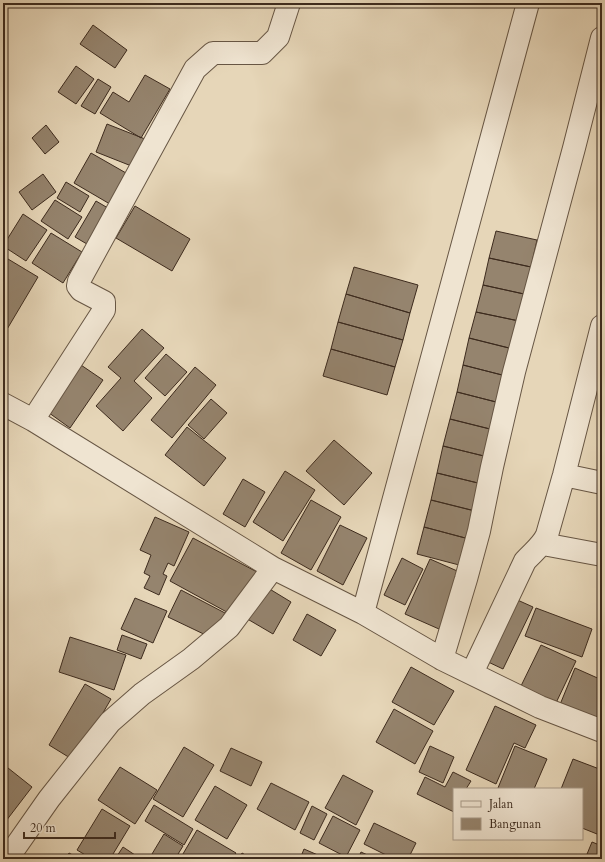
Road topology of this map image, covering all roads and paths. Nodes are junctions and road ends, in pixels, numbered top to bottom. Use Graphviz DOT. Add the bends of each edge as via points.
graph roads {
  1 [pos="289,3"];
  2 [pos="528,3"];
  3 [pos="602,38"];
  4 [pos="602,326"];
  5 [pos="3,404"];
  6 [pos="33,420"];
  7 [pos="564,476"];
  8 [pos="602,483"];
  9 [pos="543,544"];
  10 [pos="602,555"];
  11 [pos="273,568"];
  12 [pos="363,614"];
  13 [pos="442,659"];
  14 [pos="472,673"];
  15 [pos="602,731"];
  16 [pos="7,859"];
  1 -- 6 [label="street" via="278,37 262,53 213,53 196,69 79,281 78,286 81,290 104,302 104,310"];
  2 -- 12 [label="street"];
  3 -- 13 [label="street" via="514,372 479,531"];
  4 -- 7 [label="street"];
  5 -- 6 [label="street"];
  6 -- 11 [label="street"];
  7 -- 8 [label="street"];
  7 -- 9 [label="street"];
  9 -- 10 [label="street"];
  9 -- 14 [label="street" via="526,562"];
  11 -- 12 [label="street"];
  11 -- 16 [label="street" via="229,627 110,722 49,799"];
  12 -- 13 [label="street"];
  13 -- 14 [label="street"];
  14 -- 15 [label="street" via="540,707"];
}
